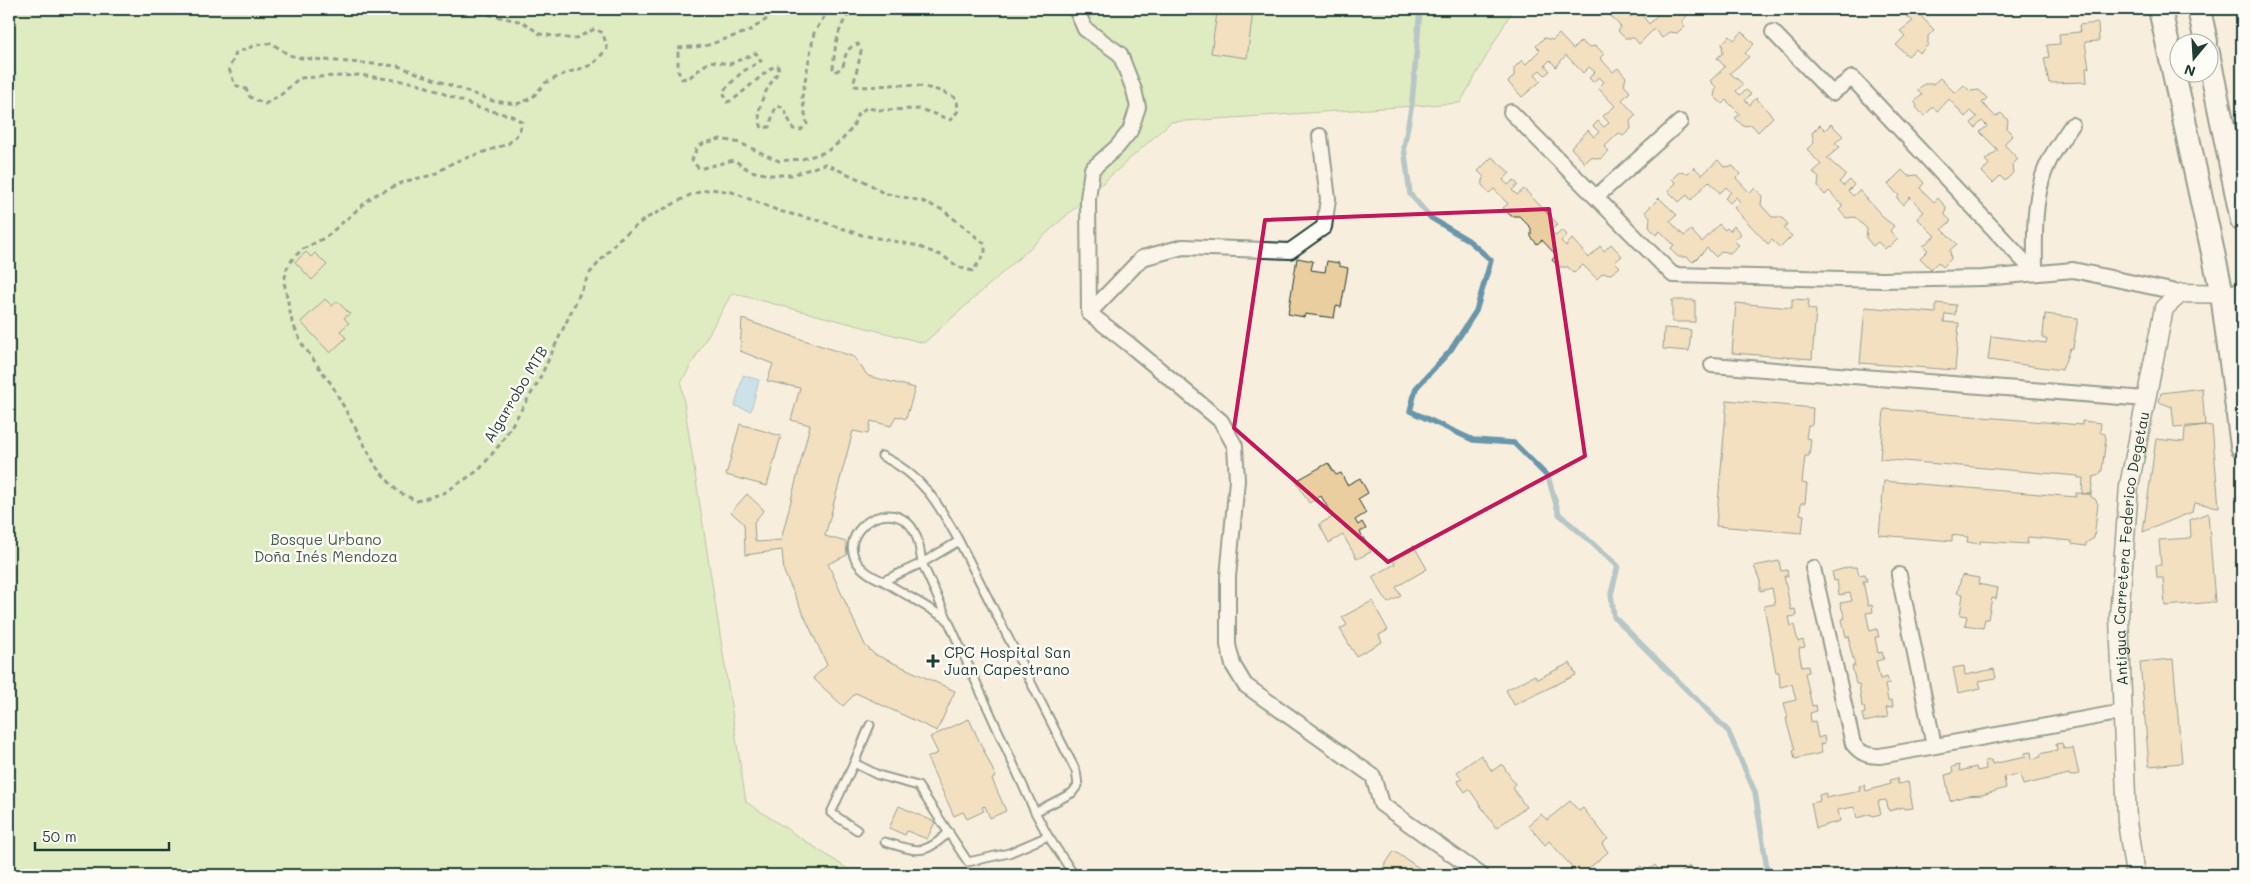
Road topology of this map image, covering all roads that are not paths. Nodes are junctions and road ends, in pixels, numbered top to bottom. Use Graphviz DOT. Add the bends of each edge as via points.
graph roads {
  1 [pos="1076,9"];
  2 [pos="2160,9"];
  3 [pos="2200,9"];
  4 [pos="1773,32"];
  5 [pos="2204,32"];
  6 [pos="2214,82"];
  7 [pos="1510,112"];
  8 [pos="1680,122"];
  9 [pos="2072,125"];
  10 [pos="1320,136"];
  11 [pos="1596,198"];
  12 [pos="2242,220"];
  13 [pos="2035,273"];
  14 [pos="2181,293"];
  15 [pos="2232,294"];
  16 [pos="1089,314"];
  17 [pos="1712,365"];
  18 [pos="2146,399"];
  19 [pos="2242,446"];
  20 [pos="882,456"];
  21 [pos="959,541"];
  22 [pos="922,563"];
  23 [pos="1814,568"];
  24 [pos="1899,575"];
  25 [pos="883,580"];
  26 [pos="947,619"];
  27 [pos="2123,712"];
  28 [pos="870,725"];
  29 [pos="1934,746"];
  30 [pos="854,763"];
  31 [pos="1035,812"];
  32 [pos="857,830"];
  33 [pos="949,832"];
  34 [pos="1048,836"];
  35 [pos="885,842"];
  36 [pos="1074,875"];
  37 [pos="1481,875"];
  38 [pos="2135,875"];
  1 -- 16 [label="street" via="1085,29 1120,54 1138,108 1130,131 1092,169 1088,198"];
  2 -- 15 [label="highway"];
  3 -- 5 [label="highway"];
  4 -- 13 [label="street" via="1832,93 1852,78"];
  6 -- 12 [label="highway"];
  7 -- 11 [label="street"];
  8 -- 11 [label="street"];
  9 -- 13 [label="street" via="2054,151 2043,176 2036,214"];
  10 -- 16 [label="street" via="1328,199 1324,226 1290,251 1183,247 1142,258"];
  11 -- 13 [label="street" via="1673,275 1882,280 1983,278"];
  13 -- 14 [label="street" via="2073,270"];
  14 -- 15 [label="street"];
  14 -- 18 [label="street, Antigua Carretera Federico Degetau" via="2164,308"];
  15 -- 19 [label="highway"];
  16 -- 37 [label="street" via="1222,422 1235,446 1237,480 1228,567 1228,644 1233,664 1245,685 1373,776 1381,804"];
  17 -- 18 [label="street"];
  18 -- 27 [label="street, Antigua Carretera Federico Degetau" via="2129,486 2119,617"];
  20 -- 21 [label="lane" via="902,466 920,483 938,504"];
  21 -- 22 [label="lane"];
  21 -- 31 [label="lane" via="1076,771 1078,785 1072,793"];
  22 -- 25 [label="lane"];
  22 -- 25 [label="lane" via="918,542 908,523 888,514 870,519 858,530 852,544 855,562 869,575"];
  22 -- 26 [label="lane"];
  23 -- 29 [label="street" via="1853,744 1868,756"];
  24 -- 29 [label="street"];
  25 -- 26 [label="lane"];
  26 -- 31 [label="lane"];
  27 -- 29 [label="street"];
  27 -- 38 [label="street, Antigua Carretera Federico Degetau" via="2127,822"];
  28 -- 30 [label="lane"];
  30 -- 32 [label="lane" via="831,813"];
  30 -- 33 [label="lane" via="878,775 918,786"];
  31 -- 34 [label="lane"];
  33 -- 34 [label="lane" via="968,862 1009,853"];
  33 -- 35 [label="lane" via="935,846 919,851"];
  34 -- 36 [label="lane"];
}
